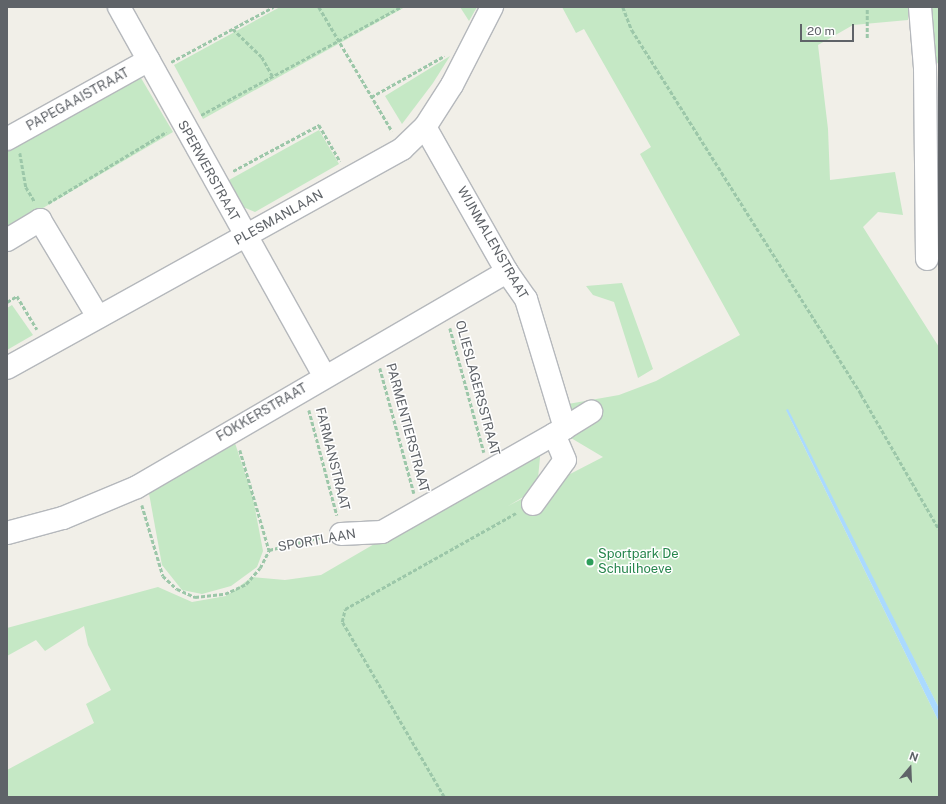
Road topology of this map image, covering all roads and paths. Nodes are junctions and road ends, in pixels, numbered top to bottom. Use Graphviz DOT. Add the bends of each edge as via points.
graph roads {
  1 [pos="119,7"];
  2 [pos="274,7"];
  3 [pos="319,7"];
  4 [pos="401,7"];
  5 [pos="492,7"];
  6 [pos="623,7"];
  7 [pos="867,7"];
  8 [pos="920,7"];
  9 [pos="233,29"];
  10 [pos="867,38"];
  11 [pos="339,42"];
  12 [pos="471,50"];
  13 [pos="152,66"];
  14 [pos="273,77"];
  15 [pos="371,97"];
  16 [pos="182,126"];
  17 [pos="425,127"];
  18 [pos="11,137"];
  19 [pos="402,149"];
  20 [pos="351,178"];
  21 [pos="214,181"];
  22 [pos="245,238"];
  23 [pos="7,240"];
  24 [pos="927,260"];
  25 [pos="507,272"];
  26 [pos="7,302"];
  27 [pos="446,310"];
  28 [pos="98,317"];
  29 [pos="46,345"];
  30 [pos="378,348"];
  31 [pos="7,368"];
  32 [pos="324,376"];
  33 [pos="304,389"];
  34 [pos="591,412"];
  35 [pos="233,430"];
  36 [pos="560,431"];
  37 [pos="490,470"];
  38 [pos="137,487"];
  39 [pos="533,504"];
  40 [pos="419,512"];
  41 [pos="939,529"];
  42 [pos="7,532"];
  43 [pos="341,534"];
  44 [pos="269,550"];
  45 [pos="444,797"];
  1 -- 13 [label="street, SPERWERSTRAAT"];
  2 -- 9 [label="path"];
  3 -- 11 [label="path"];
  4 -- 11 [label="path"];
  5 -- 12 [label="street, PLESMANLAAN"];
  6 -- 41 [label="path" via="632,30 860,394"];
  7 -- 10 [label="path"];
  8 -- 24 [label="street" via="925,68"];
  9 -- 13 [label="path"];
  9 -- 14 [label="path" via="262,57"];
  11 -- 14 [label="path"];
  11 -- 15 [label="path"];
  12 -- 15 [label="path" via="452,51"];
  12 -- 17 [label="street, PLESMANLAAN"];
  13 -- 16 [label="street, SPERWERSTRAAT"];
  13 -- 18 [label="street, PAPEGAAISTRAAT"];
  14 -- 16 [label="path"];
  15 -- 19 [label="path"];
  16 -- 18 [label="path" via="149,142 134,154 40,208 26,187 25,170"];
  16 -- 21 [label="street, SPERWERSTRAAT"];
  17 -- 19 [label="street, PLESMANLAAN"];
  17 -- 25 [label="street, WIJNMALENSTRAAT"];
  19 -- 20 [label="street, PLESMANLAAN"];
  20 -- 21 [label="path" via="319,125"];
  20 -- 22 [label="street, PLESMANLAAN"];
  21 -- 22 [label="street, SPERWERSTRAAT"];
  22 -- 28 [label="street, PLESMANLAAN"];
  22 -- 32 [label="street, SPERWERSTRAAT"];
  23 -- 28 [label="street" via="40,220"];
  25 -- 27 [label="street, FOKKERSTRAAT"];
  25 -- 36 [label="street, WIJNMALENSTRAAT" via="526,299"];
  26 -- 29 [label="path" via="17,296"];
  27 -- 30 [label="street, FOKKERSTRAAT"];
  27 -- 37 [label="path, OLIESLAGERSSTRAAT"];
  28 -- 29 [label="street, PLESMANLAAN"];
  29 -- 31 [label="street, PLESMANLAAN"];
  30 -- 32 [label="street, FOKKERSTRAAT"];
  30 -- 40 [label="path, PARMENTIERSTRAAT" via="378,363"];
  32 -- 33 [label="street, FOKKERSTRAAT"];
  33 -- 35 [label="street, FOKKERSTRAAT"];
  33 -- 43 [label="path, FARMANSTRAAT"];
  34 -- 36 [label="street"];
  35 -- 38 [label="street, FOKKERSTRAAT"];
  35 -- 44 [label="path"];
  36 -- 37 [label="street, SPORTLAAN"];
  36 -- 39 [label="street, WIJNMALENSTRAAT" via="565,460"];
  37 -- 40 [label="street, SPORTLAAN"];
  38 -- 42 [label="street, FOKKERSTRAAT" via="63,518"];
  38 -- 44 [label="path, SPORTLAAN" via="163,576 177,589 194,597 225,594 246,584 260,568"];
  39 -- 45 [label="path" via="345,609 342,622"];
  40 -- 43 [label="street, SPORTLAAN" via="382,532"];
  43 -- 44 [label="path, SPORTLAAN"];
}
